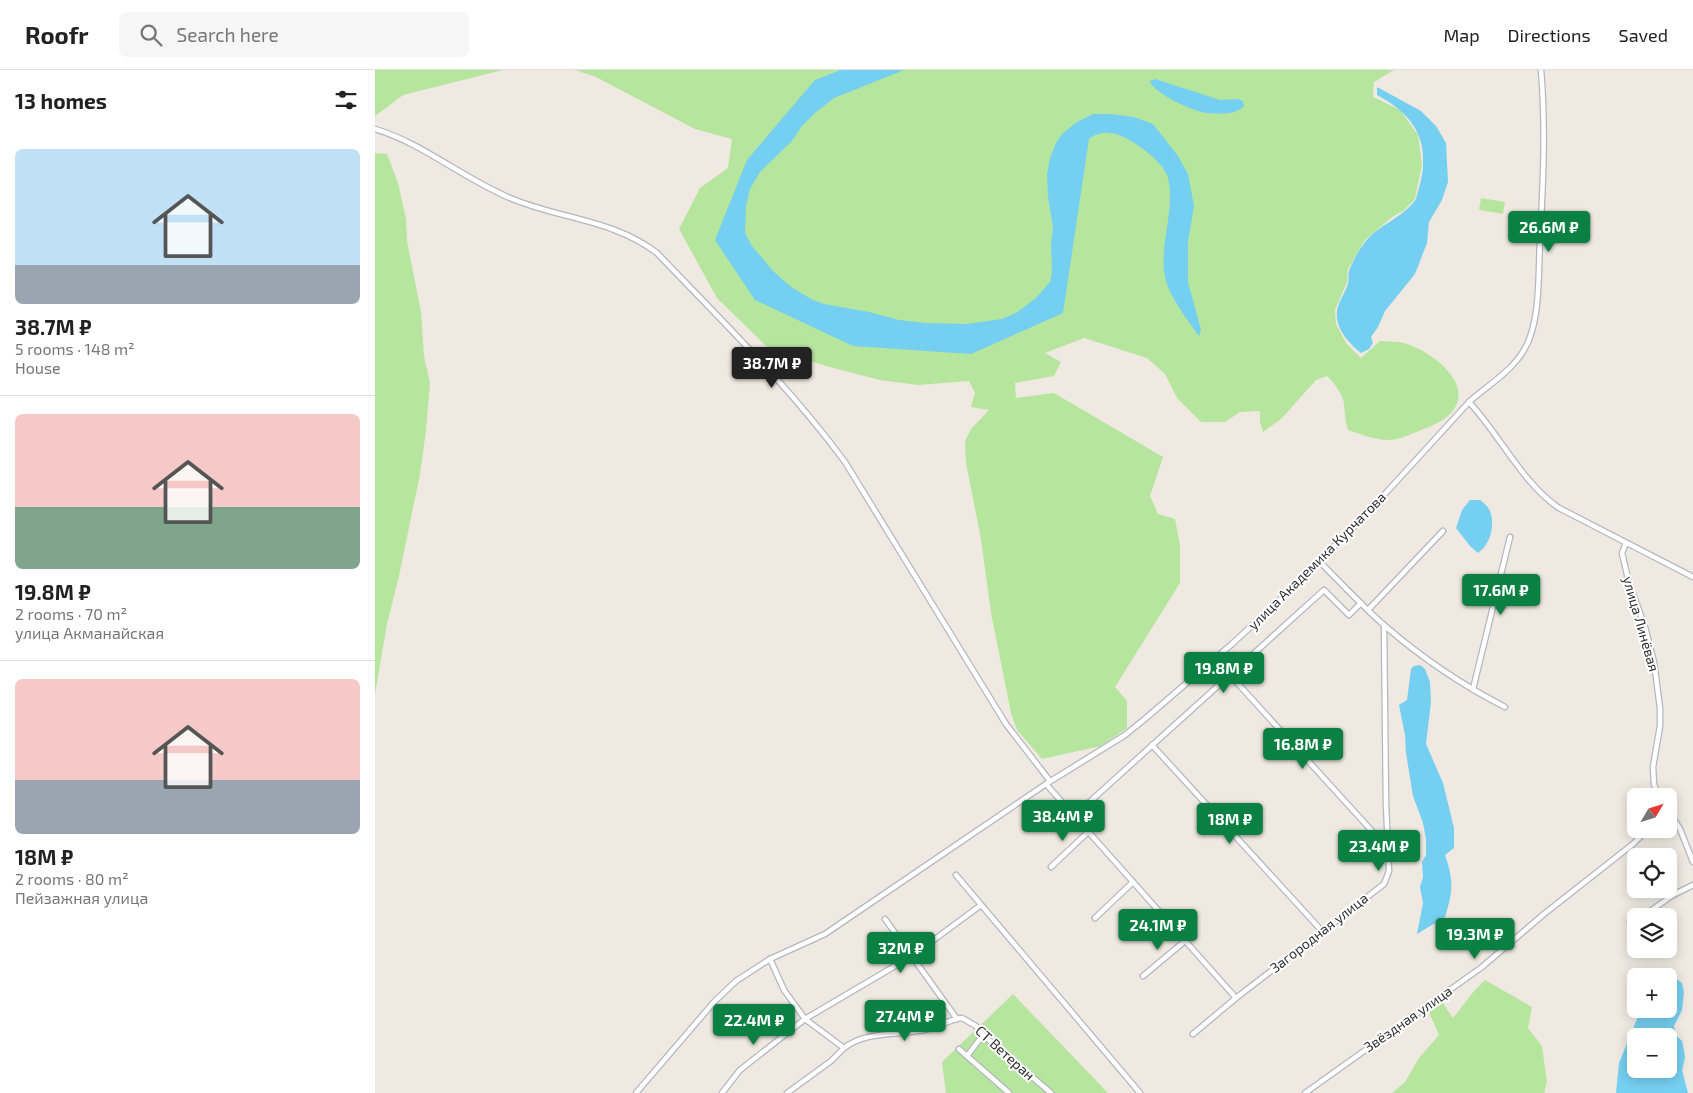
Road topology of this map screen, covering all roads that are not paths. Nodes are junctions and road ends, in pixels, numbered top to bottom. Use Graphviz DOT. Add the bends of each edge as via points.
graph roads {
  1 [pos="1541,70"];
  2 [pos="375,129"];
  3 [pos="1469,402"];
  4 [pos="1443,531"];
  5 [pos="1510,537"];
  6 [pos="1626,543"];
  7 [pos="1319,561"];
  8 [pos="1693,577"];
  9 [pos="1361,603"];
  10 [pos="1368,610"];
  11 [pos="1383,625"];
  12 [pos="1230,675"];
  13 [pos="1473,689"];
  14 [pos="1505,707"];
  15 [pos="1152,745"];
  16 [pos="1048,783"];
  17 [pos="1655,788"];
  18 [pos="1074,816"];
  19 [pos="1677,824"];
  20 [pos="1088,832"];
  21 [pos="1639,838"];
  22 [pos="1388,842"];
  23 [pos="1693,862"];
  24 [pos="1051,866"];
  25 [pos="956,875"];
  26 [pos="1133,882"];
  27 [pos="1693,885"];
  28 [pos="981,905"];
  29 [pos="1654,908"];
  30 [pos="1095,918"];
  31 [pos="885,919"];
  32 [pos="1322,931"];
  33 [pos="1185,940"];
  34 [pos="912,956"];
  35 [pos="770,959"];
  36 [pos="1143,976"];
  37 [pos="1236,998"];
  38 [pos="805,1019"];
  39 [pos="957,1019"];
  40 [pos="1193,1034"];
  41 [pos="983,1035"];
  42 [pos="844,1048"];
  43 [pos="959,1049"];
  44 [pos="967,1056"];
  45 [pos="636,1093"];
  46 [pos="722,1093"];
  47 [pos="787,1093"];
  48 [pos="1009,1093"];
  49 [pos="1051,1093"];
  50 [pos="1139,1093"];
  51 [pos="1305,1093"];
  1 -- 3 [label="street, улица Академика Курчатова" via="1545,154 1532,331 1516,362"];
  2 -- 16 [label="street" via="411,144 516,200 630,235 657,253 774,376 845,462 1006,724"];
  3 -- 6 [label="street" via="1549,501"];
  3 -- 7 [label="street, улица Академика Курчатова"];
  4 -- 10 [label="street"];
  5 -- 13 [label="street"];
  6 -- 8 [label="street"];
  6 -- 17 [label="street, улица Линёвая" via="1622,553 1629,583 1655,662 1660,717 1653,767"];
  7 -- 9 [label="street"];
  7 -- 16 [label="street, улица Академика Курчатова" via="1232,644 1147,718"];
  9 -- 10 [label="street"];
  9 -- 12 [label="street" via="1349,615 1324,590"];
  10 -- 11 [label="street"];
  11 -- 13 [label="street"];
  11 -- 22 [label="street, Загородная улица"];
  12 -- 15 [label="street"];
  12 -- 22 [label="street" via="1381,841"];
  13 -- 14 [label="street"];
  15 -- 18 [label="street"];
  15 -- 32 [label="street"];
  16 -- 18 [label="street"];
  16 -- 35 [label="street, улица Академика Курчатова" via="825,934"];
  18 -- 20 [label="street"];
  19 -- 23 [label="street"];
  20 -- 24 [label="street"];
  20 -- 26 [label="street"];
  21 -- 51 [label="street, Звёздная улица" via="1482,967"];
  22 -- 32 [label="street, Загородная улица" via="1389,871 1384,884"];
  25 -- 28 [label="street"];
  26 -- 30 [label="street"];
  26 -- 33 [label="street"];
  27 -- 29 [label="street"];
  28 -- 34 [label="street"];
  28 -- 50 [label="street"];
  31 -- 34 [label="street"];
  32 -- 37 [label="street, Загородная улица"];
  33 -- 36 [label="street"];
  33 -- 37 [label="street"];
  34 -- 38 [label="street"];
  34 -- 39 [label="street"];
  35 -- 38 [label="street" via="784,990"];
  35 -- 45 [label="street, улица Академика Курчатова" via="736,981 714,1002"];
  37 -- 40 [label="street, Загородная улица"];
  38 -- 42 [label="street"];
  38 -- 46 [label="street" via="740,1070"];
  39 -- 41 [label="street, СТ Ветеран" via="967,1020"];
  39 -- 42 [label="street" via="922,1030 863,1038"];
  41 -- 44 [label="street"];
  41 -- 49 [label="street, СТ Ветеран"];
  42 -- 47 [label="street"];
  43 -- 44 [label="street, СТ Ветеран"];
  44 -- 48 [label="street, СТ Ветеран"];
}
